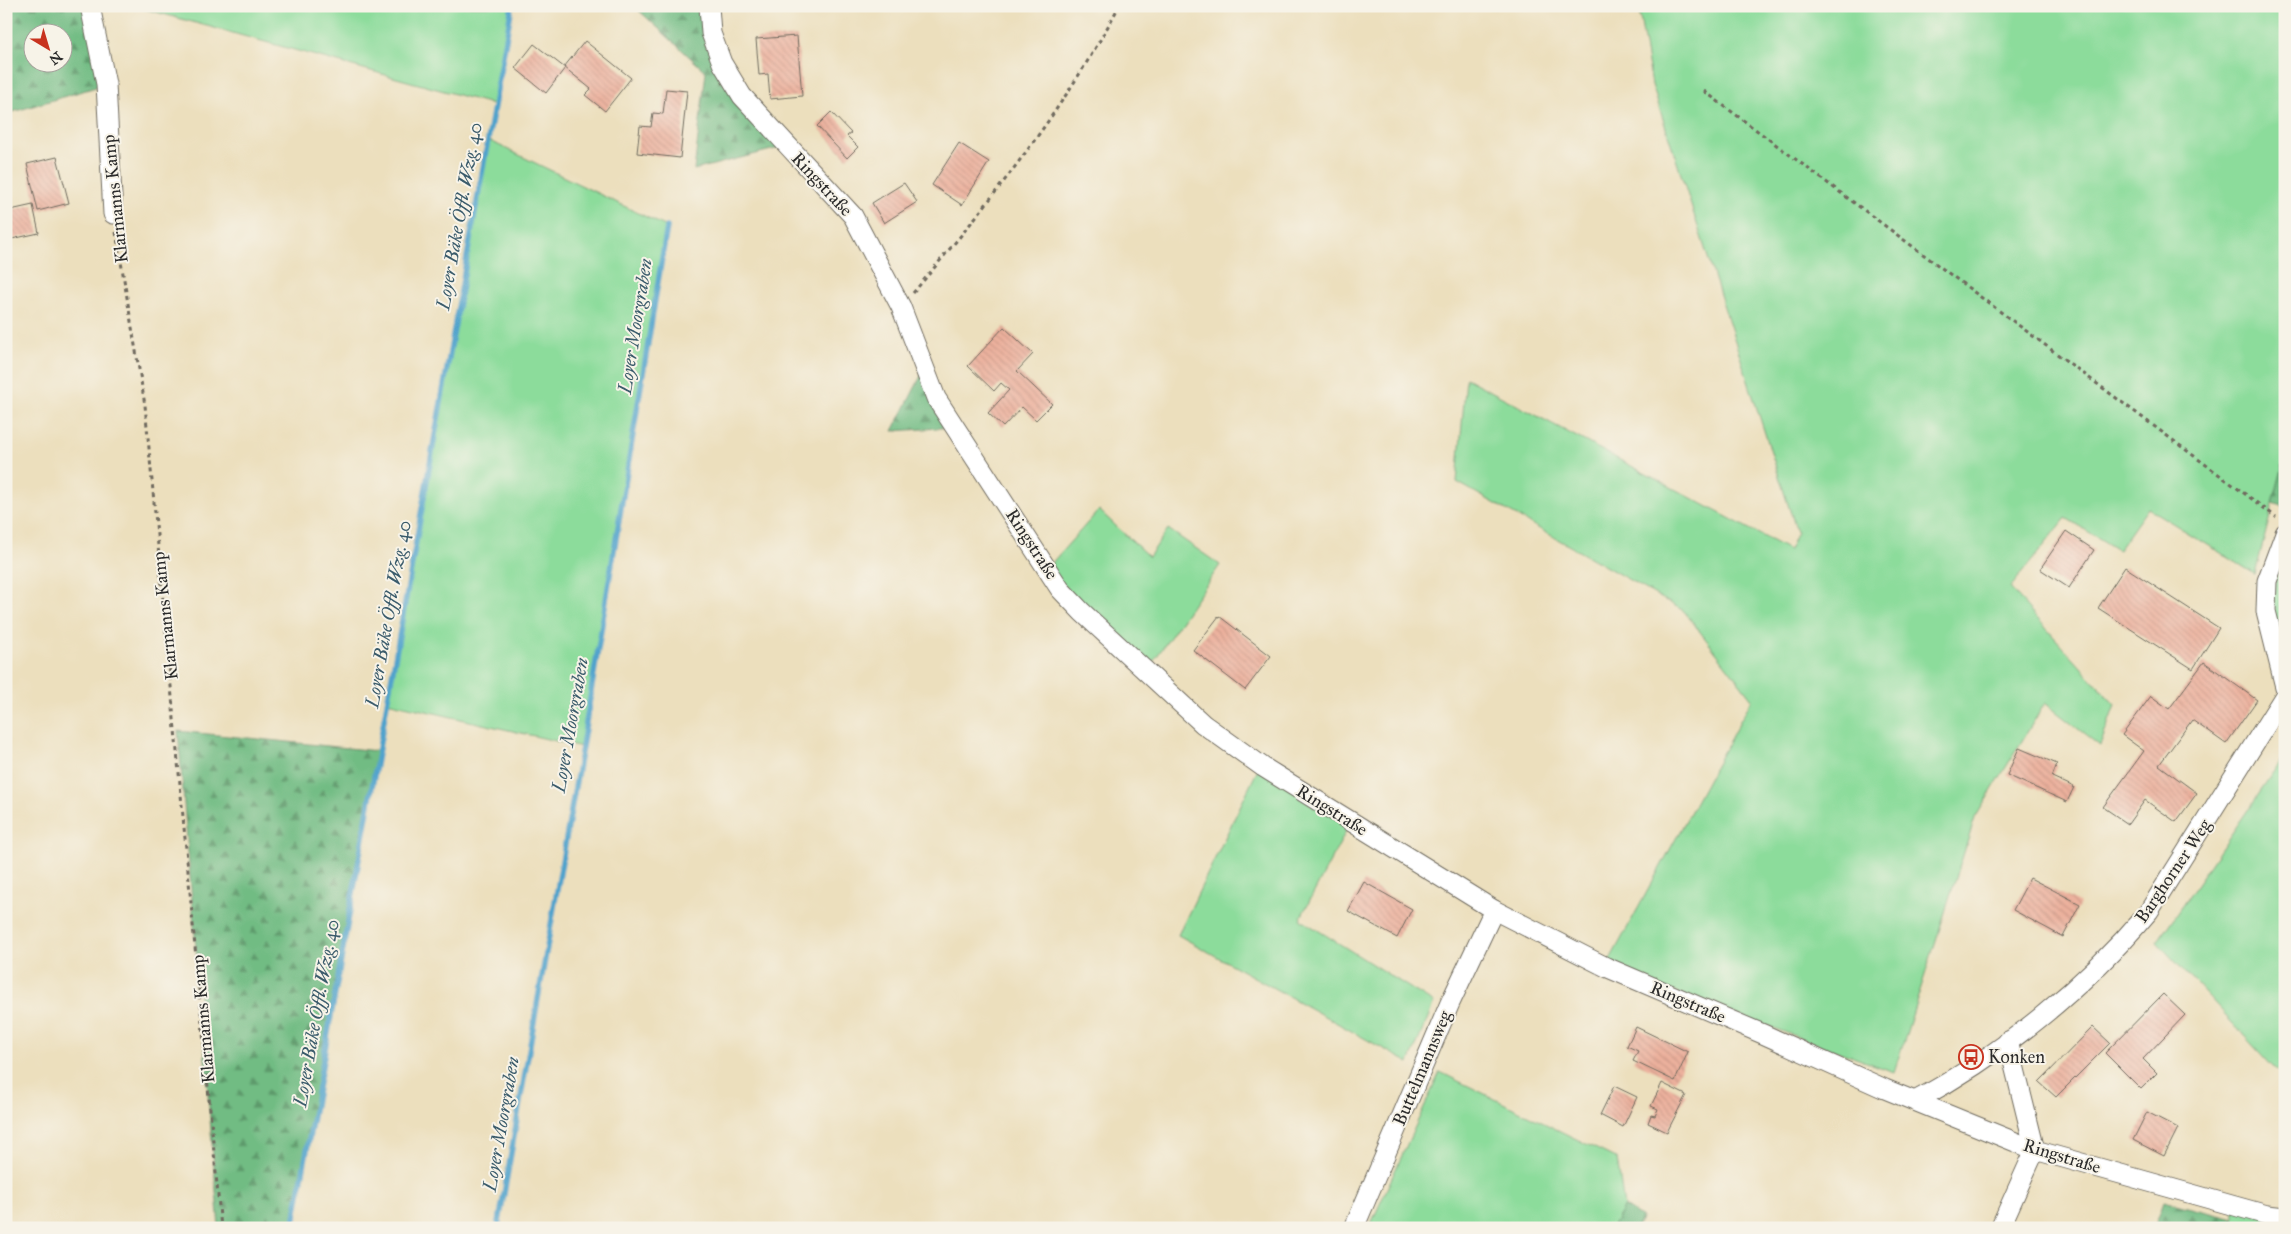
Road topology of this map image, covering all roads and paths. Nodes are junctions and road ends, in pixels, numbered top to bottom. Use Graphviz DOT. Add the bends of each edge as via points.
graph roads {
  1 [pos="90,6"];
  2 [pos="709,6"];
  3 [pos="1119,6"];
  4 [pos="1704,90"];
  5 [pos="113,214"];
  6 [pos="902,307"];
  7 [pos="2281,525"];
  8 [pos="2285,688"];
  9 [pos="2285,695"];
  10 [pos="1494,910"];
  11 [pos="2008,1041"];
  12 [pos="1916,1101"];
  13 [pos="2035,1150"];
  14 [pos="2285,1217"];
  15 [pos="222,1228"];
  16 [pos="1354,1228"];
  17 [pos="2000,1228"];
  1 -- 5 [label="street, Klarmanns Kamp" via="106,84"];
  2 -- 6 [label="street, Ringstraße" via="710,33 722,63 742,96 853,216"];
  3 -- 6 [label="path" via="1073,86 977,217"];
  4 -- 7 [label="path"];
  5 -- 15 [label="path, Klarmanns Kamp" via="145,405"];
  6 -- 10 [label="street, Ringstraße" via="936,398 1060,588 1082,612 1203,724 1263,767"];
  7 -- 8 [label="street" via="2266,581 2266,611"];
  9 -- 11 [label="street, Barghorner Weg" via="2149,912 2111,955"];
  10 -- 12 [label="street, Ringstraße" via="1606,967"];
  10 -- 16 [label="street, Buttelmannsweg" via="1450,1003"];
  11 -- 12 [label="street, Barghorner Weg" via="1951,1082"];
  11 -- 13 [label="street"];
  12 -- 13 [label="street, Ringstraße"];
  13 -- 14 [label="street, Ringstraße" via="2267,1215"];
  13 -- 17 [label="street"];
}
